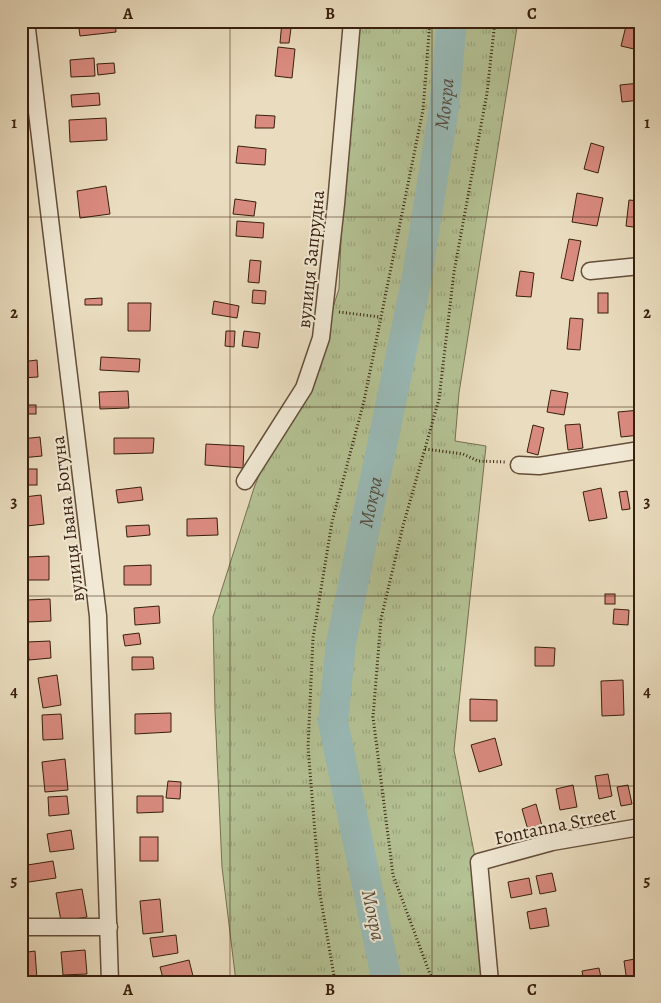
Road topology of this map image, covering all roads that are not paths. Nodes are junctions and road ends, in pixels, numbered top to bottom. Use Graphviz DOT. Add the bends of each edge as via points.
graph roads {
  1 [pos="26,21"];
  2 [pos="38,21"];
  3 [pos="352,21"];
  4 [pos="31,54"];
  5 [pos="640,266"];
  6 [pos="590,271"];
  7 [pos="640,450"];
  8 [pos="519,465"];
  9 [pos="245,481"];
  10 [pos="640,827"];
  11 [pos="21,927"];
  12 [pos="109,927"];
  13 [pos="110,982"];
  14 [pos="490,982"];
  1 -- 4 [label="street, вулиця Івана Богуна"];
  2 -- 4 [label="street, вулиця Івана Богуна"];
  3 -- 9 [label="street, вулиця Запрудна" via="322,338 304,388"];
  4 -- 12 [label="street, вулиця Івана Богуна" via="98,616"];
  5 -- 6 [label="street"];
  7 -- 8 [label="street" via="540,466"];
  10 -- 14 [label="street, Fontanna Street" via="552,842 479,862"];
  11 -- 12 [label="street"];
  12 -- 13 [label="street, вулиця Івана Богуна"];
}
